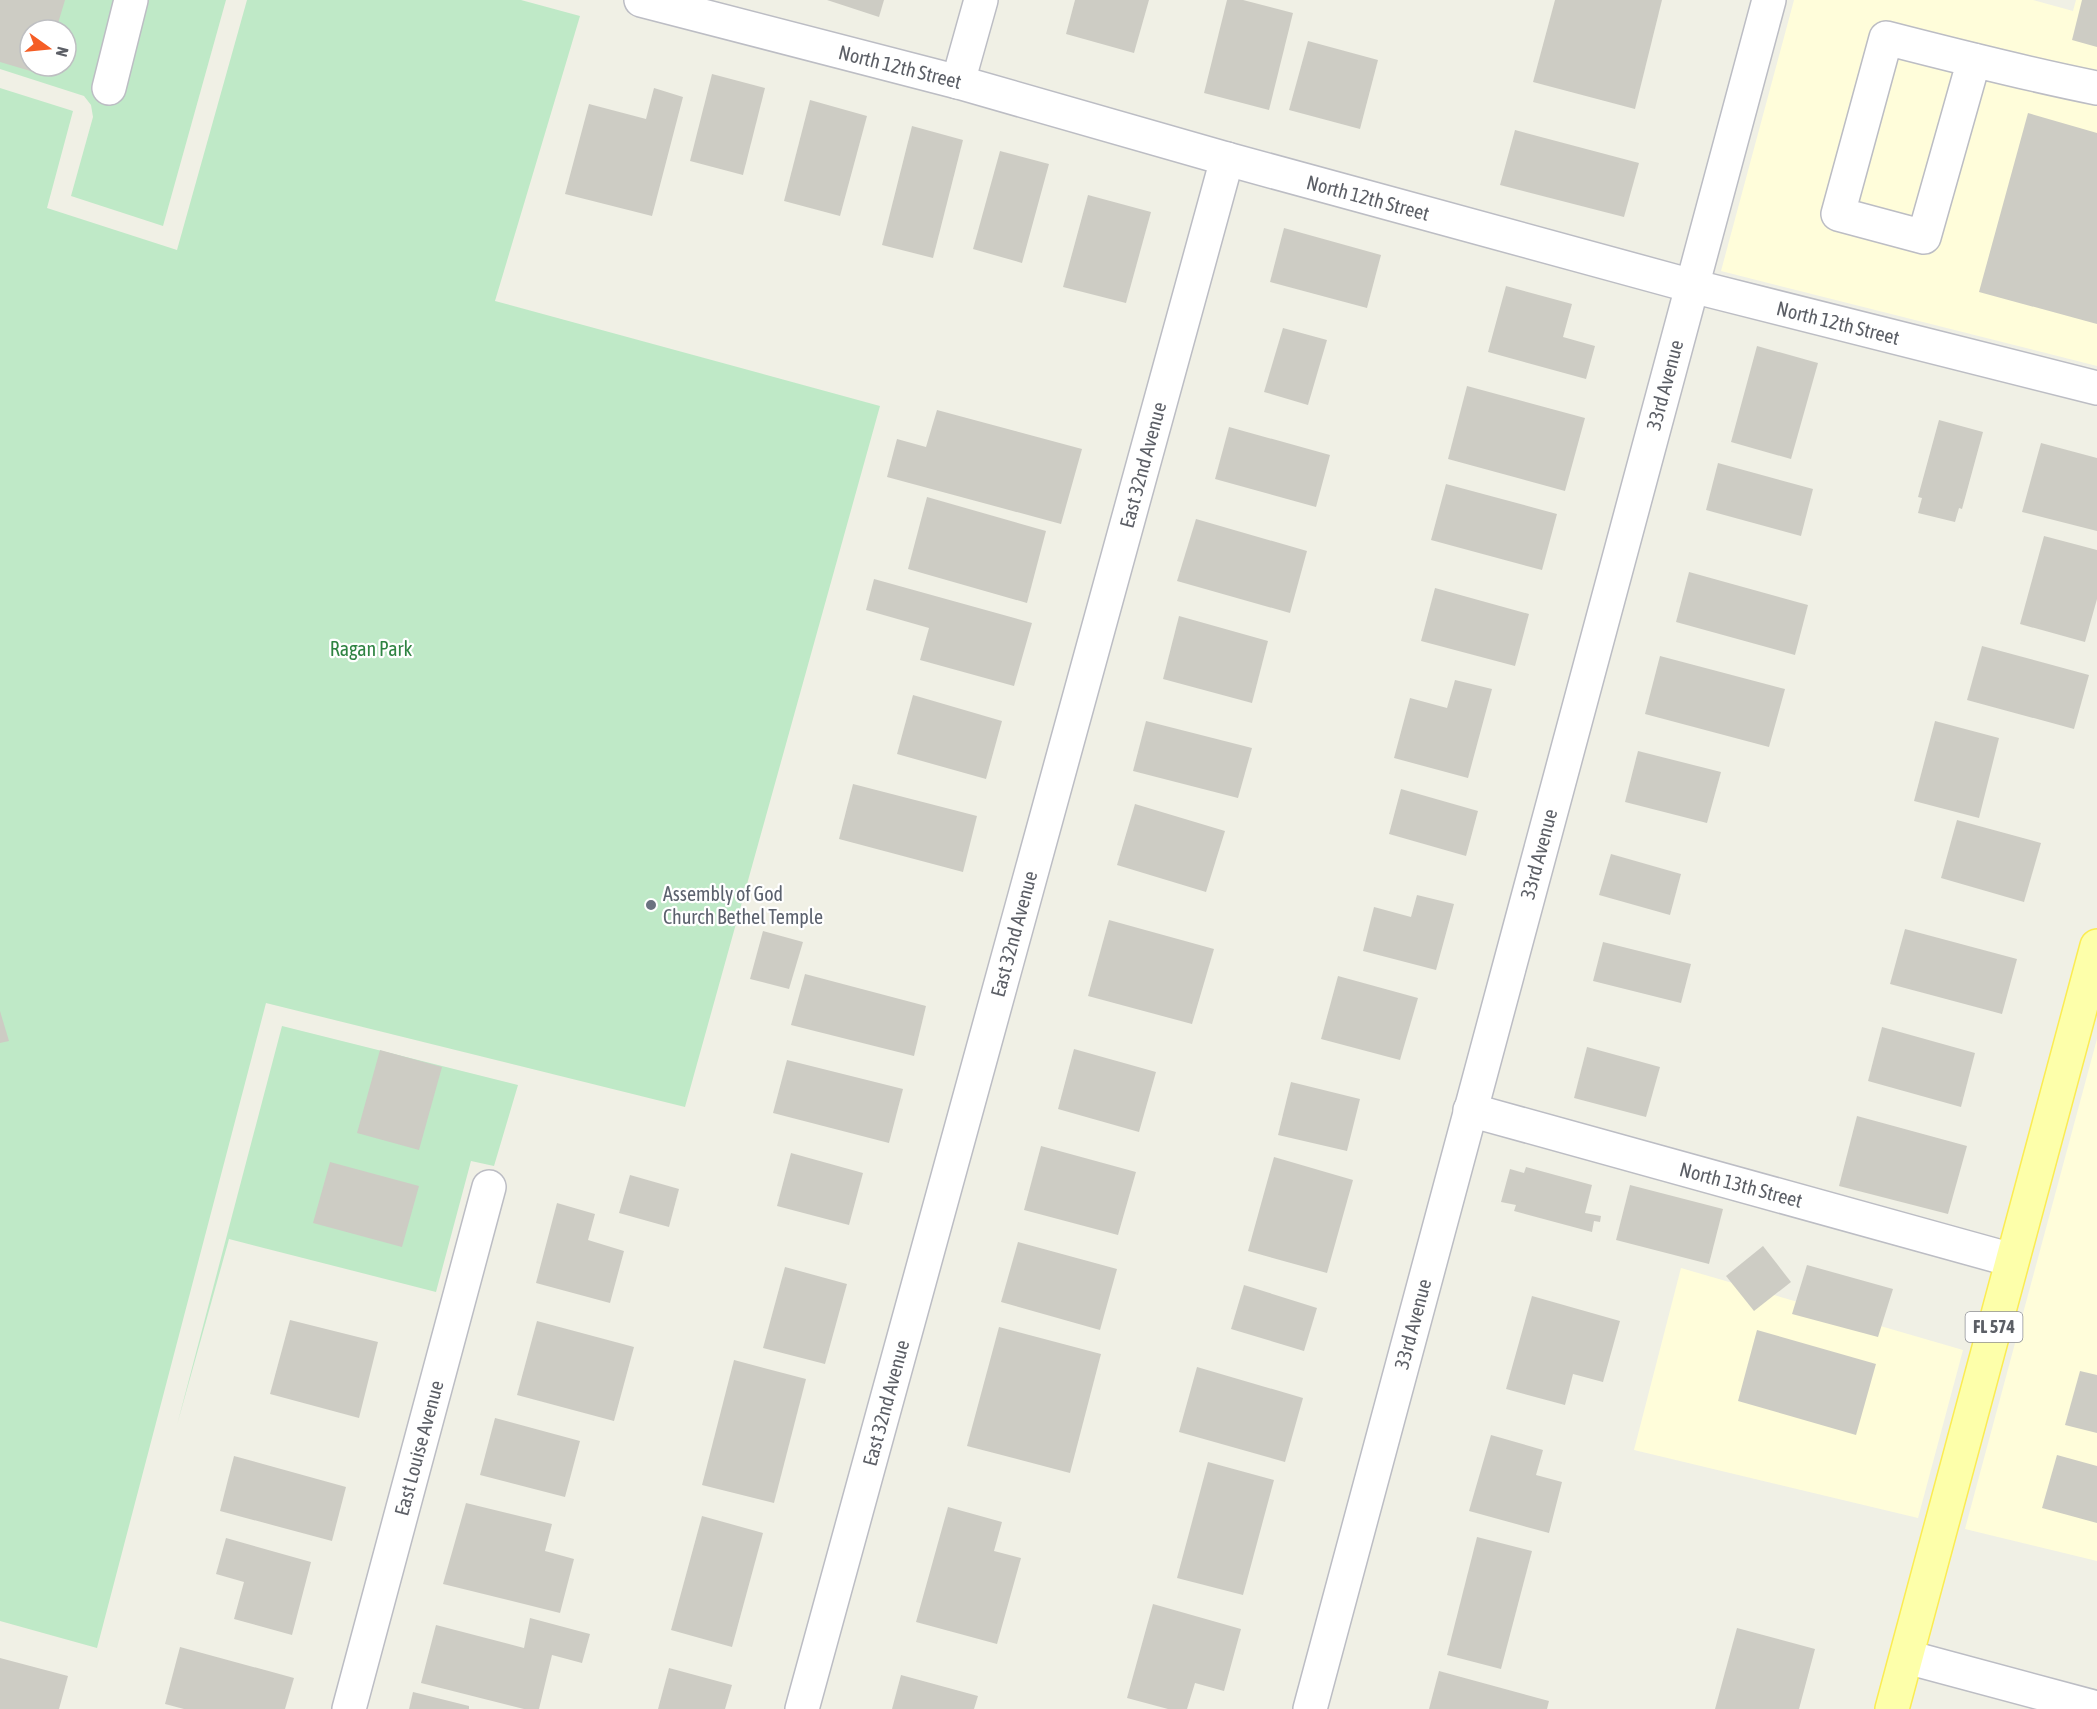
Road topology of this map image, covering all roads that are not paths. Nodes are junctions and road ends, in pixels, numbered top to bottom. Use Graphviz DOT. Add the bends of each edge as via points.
graph roads {
  1 [pos="131,0"];
  2 [pos="641,0"];
  3 [pos="981,0"];
  4 [pos="1769,0"];
  5 [pos="1974,60"];
  6 [pos="958,82"];
  7 [pos="109,88"];
  8 [pos="2097,88"];
  9 [pos="1227,159"];
  10 [pos="1692,286"];
  11 [pos="2097,388"];
  12 [pos="2097,946"];
  13 [pos="1470,1110"];
  14 [pos="489,1187"];
  15 [pos="2012,1260"];
  16 [pos="1907,1657"];
  17 [pos="2097,1708"];
  18 [pos="350,1709"];
  19 [pos="802,1709"];
  20 [pos="1310,1709"];
  21 [pos="1892,1709"];
  1 -- 7 [label="street"];
  2 -- 6 [label="street, North 12th Street"];
  3 -- 6 [label="street"];
  4 -- 10 [label="street, 33rd Avenue"];
  5 -- 5 [label="street" via="1886,38 1838,214 1924,237"];
  5 -- 8 [label="street"];
  6 -- 9 [label="street, North 12th Street"];
  9 -- 10 [label="street, North 12th Street"];
  9 -- 19 [label="street, East 32nd Avenue"];
  10 -- 11 [label="street, North 12th Street"];
  10 -- 13 [label="street, 33rd Avenue"];
  12 -- 15 [label="main road, FL 574"];
  13 -- 15 [label="street, North 13th Street"];
  13 -- 20 [label="street, 33rd Avenue"];
  14 -- 18 [label="street, East Louise Avenue"];
  15 -- 16 [label="main road, FL 574"];
  16 -- 17 [label="street"];
  16 -- 21 [label="main road, FL 574"];
}
